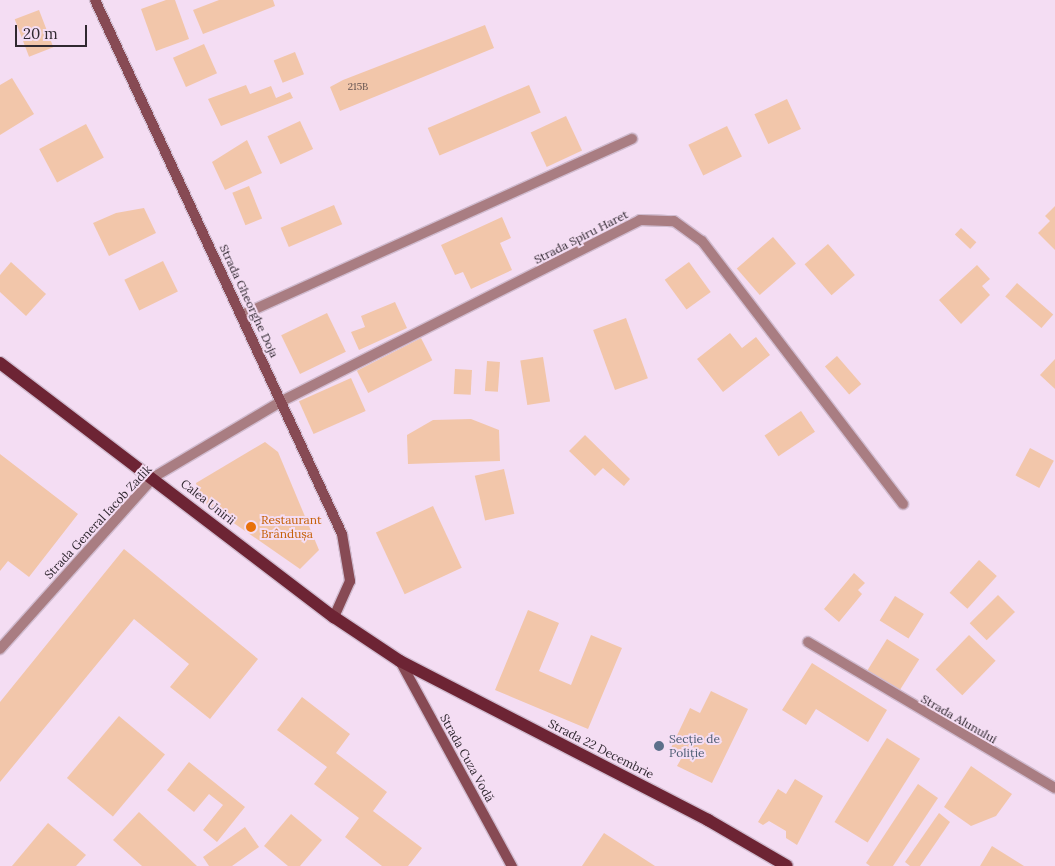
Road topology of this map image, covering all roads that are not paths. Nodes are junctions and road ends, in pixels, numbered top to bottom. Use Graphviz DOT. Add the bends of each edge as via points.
graph roads {
  1 [pos="95,0"];
  2 [pos="632,139"];
  3 [pos="242,314"];
  4 [pos="0,363"];
  5 [pos="282,401"];
  6 [pos="154,477"];
  7 [pos="903,504"];
  8 [pos="334,618"];
  9 [pos="808,642"];
  10 [pos="0,648"];
  11 [pos="400,661"];
  12 [pos="1055,788"];
  13 [pos="512,866"];
  14 [pos="787,866"];
  1 -- 3 [label="street, Strada Gheorghe Doja"];
  2 -- 3 [label="street"];
  3 -- 5 [label="street, Strada Gheorghe Doja"];
  4 -- 6 [label="main road, Calea Unirii"];
  5 -- 6 [label="street, Strada General Iacob Zadik"];
  5 -- 7 [label="street, Strada Spiru Haret" via="640,220 674,220 702,241"];
  5 -- 8 [label="street, Strada Gheorghe Doja" via="349,560 350,581"];
  6 -- 8 [label="main road, Calea Unirii"];
  6 -- 10 [label="street, Strada General Iacob Zadik"];
  8 -- 11 [label="main road, Calea Unirii"];
  9 -- 12 [label="street, Strada Alunului" via="852,672"];
  11 -- 13 [label="street, Strada Cuza Vodă"];
  11 -- 14 [label="main road, Strada 22 Decembrie" via="700,816"];
}
